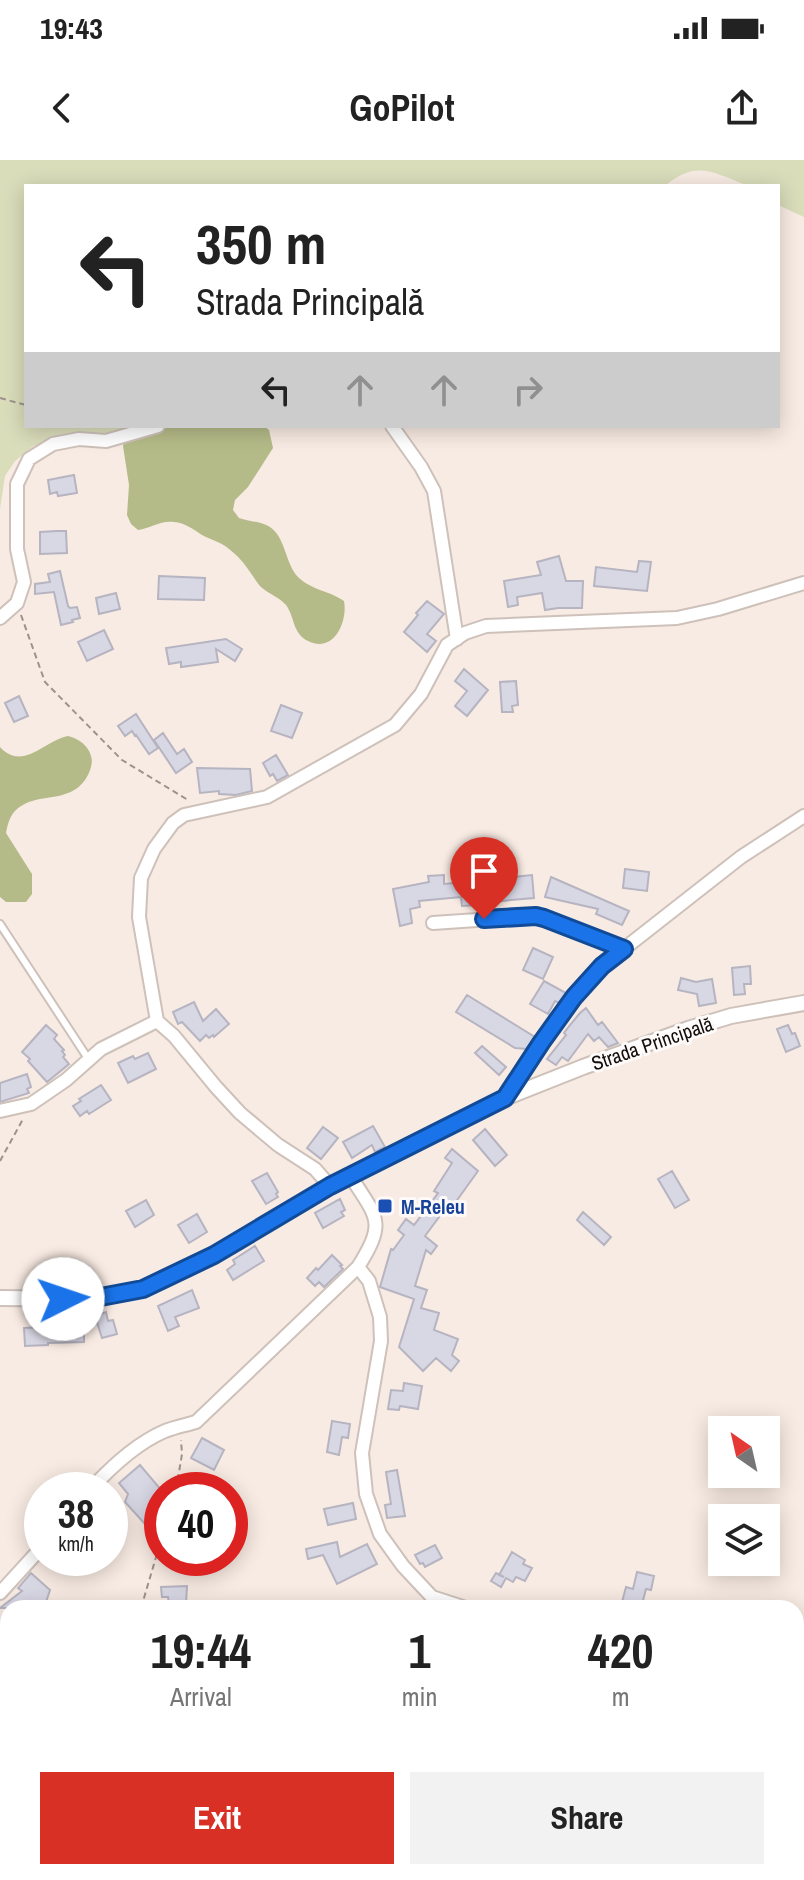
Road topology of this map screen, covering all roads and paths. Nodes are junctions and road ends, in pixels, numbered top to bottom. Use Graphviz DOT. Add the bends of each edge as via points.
graph roads {
  1 [pos="0,398"];
  2 [pos="24,404"];
  3 [pos="151,428"];
  4 [pos="393,428"];
  5 [pos="804,583"];
  6 [pos="17,603"];
  7 [pos="0,618"];
  8 [pos="457,639"];
  9 [pos="206,811"];
  10 [pos="804,816"];
  11 [pos="433,923"];
  12 [pos="0,924"];
  13 [pos="624,949"];
  14 [pos="804,1003"];
  15 [pos="157,1021"];
  16 [pos="89,1060"];
  17 [pos="505,1098"];
  18 [pos="31,1104"];
  19 [pos="0,1111"];
  20 [pos="0,1161"];
  21 [pos="351,1177"];
  22 [pos="330,1186"];
  23 [pos="358,1267"];
  24 [pos="0,1298"];
  25 [pos="179,1427"];
  26 [pos="107,1472"];
  27 [pos="179,1472"];
  28 [pos="24,1567"];
  29 [pos="150,1576"];
  30 [pos="0,1593"];
  31 [pos="143,1600"];
  32 [pos="441,1600"];
  1 -- 2 [label="path"];
  3 -- 6 [label="street" via="106,441 53,444 29,459 17,484 17,549 24,582"];
  4 -- 8 [label="street" via="434,491"];
  5 -- 8 [label="street" via="677,618 486,626"];
  6 -- 7 [label="street"];
  6 -- 9 [label="path" via="45,682 122,760"];
  8 -- 9 [label="street" via="447,645 421,694 395,725 267,797"];
  9 -- 15 [label="street" via="173,823 141,878 139,917"];
  10 -- 13 [label="street, Strada Principală" via="741,857"];
  11 -- 13 [label="street" via="536,916"];
  12 -- 16 [label="lane"];
  13 -- 17 [label="street, Strada Principală" via="574,997"];
  14 -- 17 [label="street, Strada Principală" via="688,1029"];
  15 -- 16 [label="street"];
  15 -- 22 [label="street" via="240,1113"];
  16 -- 18 [label="street"];
  17 -- 21 [label="street, Strada Principală"];
  18 -- 19 [label="street"];
  18 -- 20 [label="path"];
  21 -- 22 [label="street, Strada Principală"];
  21 -- 23 [label="street" via="376,1223"];
  22 -- 24 [label="street, Strada Principală" via="214,1255 143,1289 90,1299"];
  23 -- 25 [label="street" via="196,1422"];
  23 -- 32 [label="street" via="369,1281 381,1341 362,1453 366,1494 380,1534 403,1566"];
  25 -- 26 [label="street" via="131,1452"];
  25 -- 27 [label="path"];
  28 -- 30 [label="street"];
  29 -- 31 [label="path"];
}
